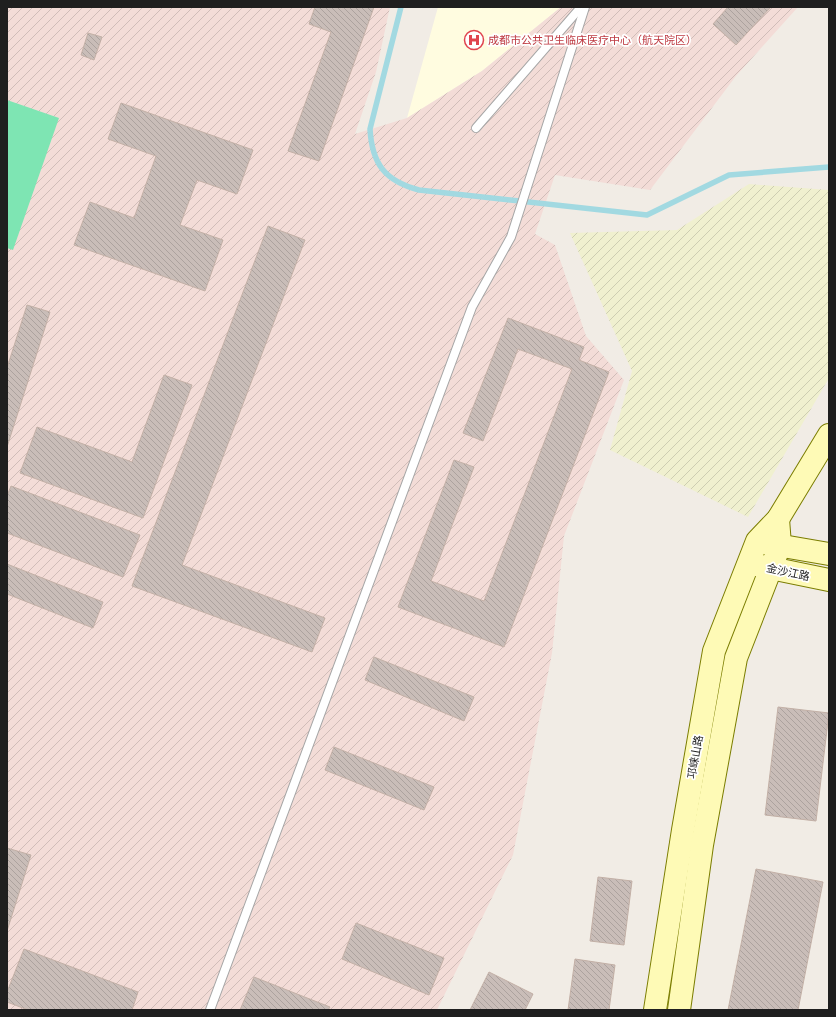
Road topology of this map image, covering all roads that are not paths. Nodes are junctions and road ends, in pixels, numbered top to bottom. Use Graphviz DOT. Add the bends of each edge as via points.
graph roads {
  1 [pos="581,7"];
  2 [pos="585,7"];
  3 [pos="476,128"];
  4 [pos="829,435"];
  5 [pos="778,519"];
  6 [pos="757,542"];
  7 [pos="780,545"];
  8 [pos="829,554"];
  9 [pos="748,563"];
  10 [pos="770,568"];
  11 [pos="829,580"];
  12 [pos="210,1010"];
  13 [pos="655,1010"];
  14 [pos="679,1010"];
  1 -- 3 [label="lane"];
  2 -- 12 [label="lane" via="511,237 472,307"];
  4 -- 5 [label="street, 邛崃山路"];
  5 -- 6 [label="street, 邛崃山路"];
  5 -- 7 [label="street, 邛崃山路"];
  6 -- 7 [label="street"];
  6 -- 9 [label="street, 邛崃山路"];
  7 -- 8 [label="street"];
  7 -- 10 [label="street, 邛崃山路"];
  9 -- 10 [label="street, 金沙江路"];
  9 -- 13 [label="street, 邛崃山路" via="714,651"];
  10 -- 11 [label="street, 金沙江路"];
  10 -- 14 [label="street, 邛崃山路" via="736,658 702,845"];
}
